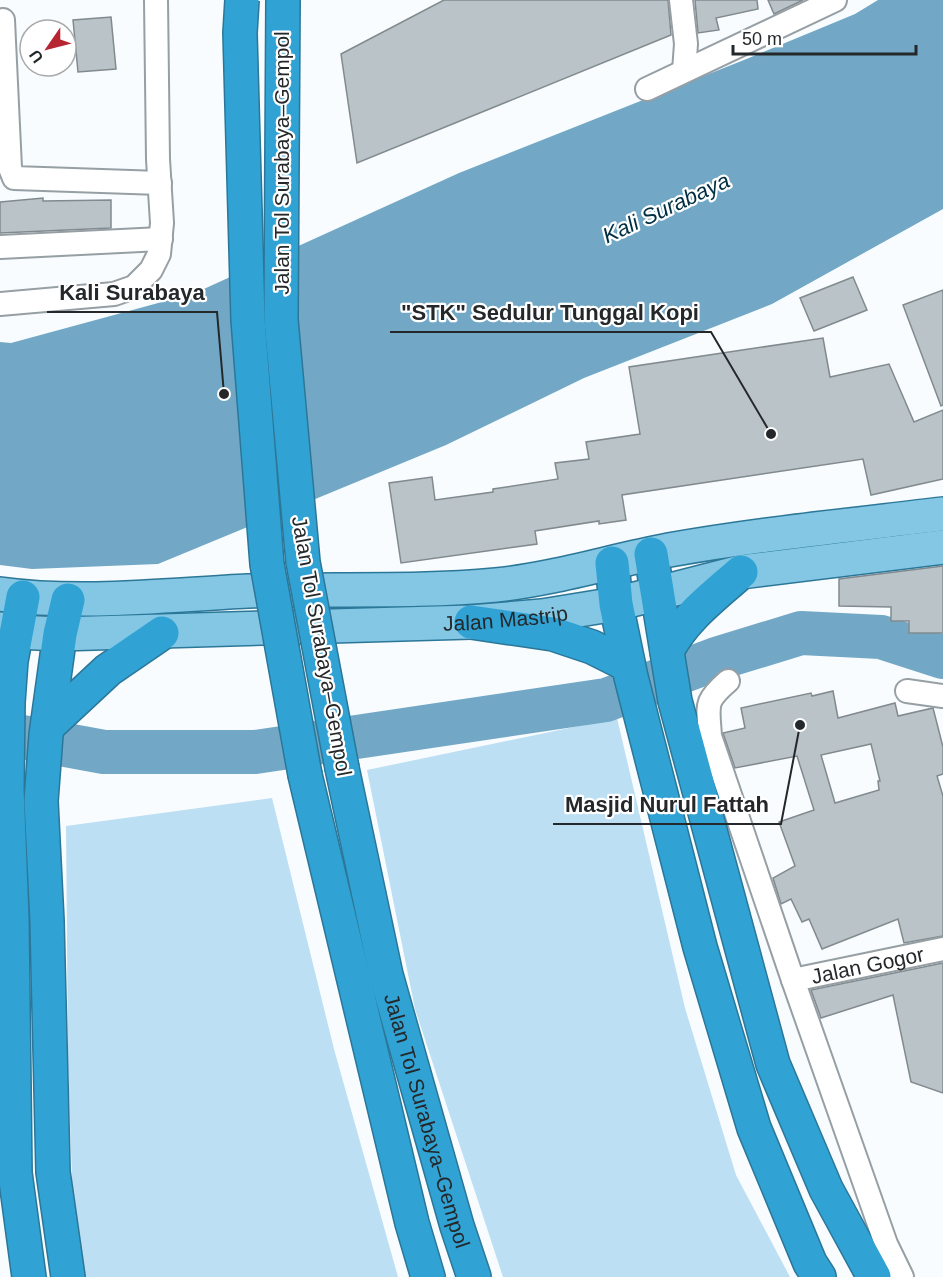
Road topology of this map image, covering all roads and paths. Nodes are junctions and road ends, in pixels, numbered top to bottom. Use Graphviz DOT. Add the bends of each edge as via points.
graph roads {
  1 [pos="156,0"];
  2 [pos="242,0"];
  3 [pos="283,0"];
  4 [pos="681,0"];
  5 [pos="825,2"];
  6 [pos="3,20"];
  7 [pos="684,71"];
  8 [pos="647,89"];
  9 [pos="160,183"];
  10 [pos="161,240"];
  11 [pos="0,247"];
  12 [pos="0,304"];
  13 [pos="943,514"];
  14 [pos="943,546"];
  15 [pos="651,554"];
  16 [pos="612,563"];
  17 [pos="741,572"];
  18 [pos="657,594"];
  19 [pos="11,596"];
  20 [pos="68,600"];
  21 [pos="616,604"];
  22 [pos="471,622"];
  23 [pos="8,630"];
  24 [pos="162,633"];
  25 [pos="60,634"];
  26 [pos="668,657"];
  27 [pos="629,671"];
  28 [pos="728,681"];
  29 [pos="907,691"];
  30 [pos="943,696"];
  31 [pos="5,703"];
  32 [pos="47,730"];
  33 [pos="762,886"];
  34 [pos="726,895"];
  35 [pos="688,904"];
  36 [pos="6,917"];
  37 [pos="47,921"];
  38 [pos="943,949"];
  39 [pos="793,980"];
  40 [pos="29,1277"];
  41 [pos="68,1277"];
  42 [pos="428,1277"];
  43 [pos="474,1277"];
  44 [pos="819,1277"];
  45 [pos="874,1277"];
  46 [pos="902,1277"];
  1 -- 9 [label="street"];
  2 -- 42 [label="highway, Jalan Tol Surabaya–Gempol, bridge" via="248,320 267,564 305,775"];
  3 -- 43 [label="highway, Jalan Tol Surabaya–Gempol, bridge" via="281,320 303,562 386,975"];
  4 -- 7 [label="street" via="686,44"];
  5 -- 7 [label="street"];
  6 -- 9 [label="street" via="10,168 14,178"];
  7 -- 8 [label="street"];
  9 -- 10 [label="street"];
  10 -- 11 [label="street"];
  10 -- 12 [label="street" via="151,270 134,287 114,294"];
  13 -- 15 [label="main road, Jalan Mastrip" via="744,537"];
  14 -- 17 [label="main road, Jalan Mastrip"];
  15 -- 16 [label="main road, Jalan Mastrip"];
  15 -- 18 [label="highway"];
  16 -- 20 [label="main road, Jalan Mastrip" via="498,585 437,590 269,591"];
  16 -- 21 [label="highway"];
  17 -- 18 [label="main road, Jalan Mastrip"];
  17 -- 26 [label="highway" via="690,617 676,635"];
  18 -- 21 [label="main road, Jalan Mastrip"];
  18 -- 26 [label="highway"];
  19 -- 20 [label="main road, Jalan Mastrip"];
  19 -- 23 [label="highway"];
  20 -- 25 [label="highway"];
  21 -- 22 [label="main road, Jalan Mastrip"];
  21 -- 27 [label="highway"];
  22 -- 24 [label="main road, Jalan Mastrip"];
  22 -- 27 [label="highway" via="553,634 592,647"];
  23 -- 25 [label="main road, Jalan Mastrip"];
  23 -- 31 [label="highway"];
  24 -- 25 [label="main road, Jalan Mastrip"];
  24 -- 32 [label="highway" via="108,670"];
  25 -- 32 [label="highway"];
  26 -- 34 [label="highway" via="675,701"];
  27 -- 35 [label="highway"];
  28 -- 33 [label="street" via="712,696 710,735"];
  29 -- 30 [label="street"];
  31 -- 36 [label="highway"];
  32 -- 37 [label="highway" via="41,801"];
  33 -- 34 [label="street"];
  33 -- 39 [label="street"];
  34 -- 35 [label="highway"];
  34 -- 45 [label="highway" via="773,1064 826,1189"];
  35 -- 44 [label="highway" via="754,1128"];
  36 -- 37 [label="street"];
  36 -- 40 [label="highway" via="15,1173"];
  37 -- 41 [label="highway" via="53,1172"];
  38 -- 39 [label="street, Jalan Gogor"];
  39 -- 46 [label="street" via="886,1244"];
}
